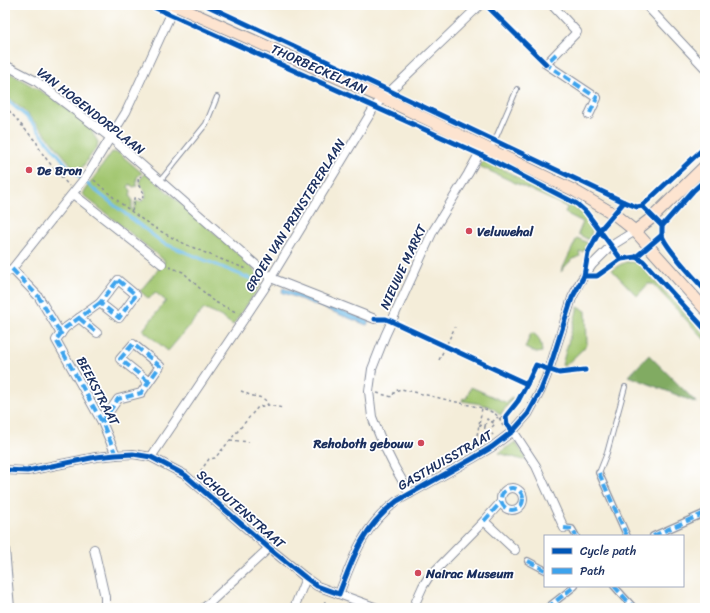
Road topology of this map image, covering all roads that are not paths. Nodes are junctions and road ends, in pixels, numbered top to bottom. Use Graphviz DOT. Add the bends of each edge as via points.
graph roads {
  1 [pos="174,5"];
  2 [pos="480,5"];
  3 [pos="552,5"];
  4 [pos="646,5"];
  5 [pos="5,65"];
  6 [pos="705,68"];
  7 [pos="517,89"];
  8 [pos="217,97"];
  9 [pos="382,98"];
  10 [pos="589,115"];
  11 [pos="111,138"];
  12 [pos="487,148"];
  13 [pos="705,166"];
  14 [pos="160,181"];
  15 [pos="74,193"];
  16 [pos="635,231"];
  17 [pos="162,264"];
  18 [pos="8,271"];
  19 [pos="271,278"];
  20 [pos="100,303"];
  21 [pos="705,309"];
  22 [pos="79,318"];
  23 [pos="375,319"];
  24 [pos="97,333"];
  25 [pos="59,337"];
  26 [pos="149,382"];
  27 [pos="625,387"];
  28 [pos="102,422"];
  29 [pos="513,431"];
  30 [pos="116,455"];
  31 [pos="151,457"];
  32 [pos="5,470"];
  33 [pos="599,473"];
  34 [pos="410,494"];
  35 [pos="501,502"];
  36 [pos="705,513"];
  37 [pos="484,521"];
  38 [pos="564,528"];
  39 [pos="575,535"];
  40 [pos="627,535"];
  41 [pos="655,535"];
  42 [pos="269,548"];
  43 [pos="5,549"];
  44 [pos="94,549"];
  45 [pos="515,550"];
  46 [pos="528,561"];
  47 [pos="544,569"];
  48 [pos="306,578"];
  49 [pos="574,587"];
  50 [pos="615,587"];
  51 [pos="339,594"];
  52 [pos="7,599"];
  53 [pos="10,608"];
  54 [pos="105,608"];
  55 [pos="204,608"];
  56 [pos="294,608"];
  57 [pos="377,608"];
  58 [pos="413,608"];
  59 [pos="547,608"];
  60 [pos="634,608"];
  1 -- 9 [label="main road, THORBECKELAAN"];
  1 -- 11 [label="street" via="126,112"];
  2 -- 9 [label="street, GROEN VAN PRINSTERERLAAN"];
  3 -- 10 [label="street" via="577,32 546,64 597,98"];
  4 -- 6 [label="street"];
  5 -- 11 [label="street, VAN HOGENDORPLAAN" via="36,81"];
  7 -- 12 [label="lane"];
  8 -- 14 [label="lane" via="206,124"];
  9 -- 12 [label="main road, THORBECKELAAN"];
  9 -- 19 [label="street, GROEN VAN PRINSTERERLAAN"];
  11 -- 14 [label="street, VAN HOGENDORPLAAN"];
  11 -- 15 [label="street"];
  12 -- 16 [label="main road, THORBECKELAAN" via="573,190 614,214"];
  12 -- 34 [label="street, NIEUWE MARKT" via="433,231 391,321 372,369 369,391 372,417 383,444"];
  13 -- 16 [label="main road, GASTHUISSTRAAT"];
  14 -- 19 [label="street, VAN HOGENDORPLAAN"];
  15 -- 17 [label="street"];
  15 -- 18 [label="street"];
  16 -- 21 [label="main road, THORBECKELAAN"];
  16 -- 29 [label="street, GASTHUISSTRAAT" via="611,246 580,282 572,298 541,390 528,414"];
  18 -- 25 [label="street, BEEKSTRAAT" via="38,296"];
  19 -- 23 [label="street"];
  19 -- 31 [label="street, GROEN VAN PRINSTERERLAAN"];
  20 -- 20 [label="street" via="119,318 136,294 118,280"];
  20 -- 22 [label="street"];
  22 -- 24 [label="street"];
  22 -- 25 [label="street" via="65,328"];
  25 -- 28 [label="street, BEEKSTRAAT"];
  26 -- 26 [label="street" via="160,366 132,344 120,359"];
  26 -- 28 [label="street" via="141,393 118,399"];
  27 -- 33 [label="lane"];
  28 -- 30 [label="street, BEEKSTRAAT"];
  29 -- 34 [label="street, GASTHUISSTRAAT" via="500,436 473,458"];
  29 -- 38 [label="street" via="536,466"];
  30 -- 31 [label="street, SCHOUTENSTRAAT"];
  30 -- 32 [label="street, SCHOUTENSTRAAT" via="28,471"];
  31 -- 42 [label="street, SCHOUTENSTRAAT" via="185,475"];
  33 -- 40 [label="street"];
  34 -- 51 [label="street, GASTHUISSTRAAT" via="387,508 367,532 357,549"];
  35 -- 37 [label="street"];
  36 -- 41 [label="street"];
  37 -- 45 [label="street"];
  37 -- 58 [label="street" via="428,578"];
  38 -- 39 [label="street" via="572,529"];
  42 -- 48 [label="street, SCHOUTENSTRAAT"];
  42 -- 55 [label="street"];
  43 -- 52 [label="street"];
  44 -- 54 [label="street" via="105,597"];
  46 -- 47 [label="street"];
  48 -- 51 [label="street, SCHOUTENSTRAAT" via="317,586"];
  48 -- 56 [label="street"];
  49 -- 59 [label="street"];
  50 -- 60 [label="street"];
  51 -- 57 [label="street, SCHOUTENSTRAAT"];
  52 -- 53 [label="street"];
}
